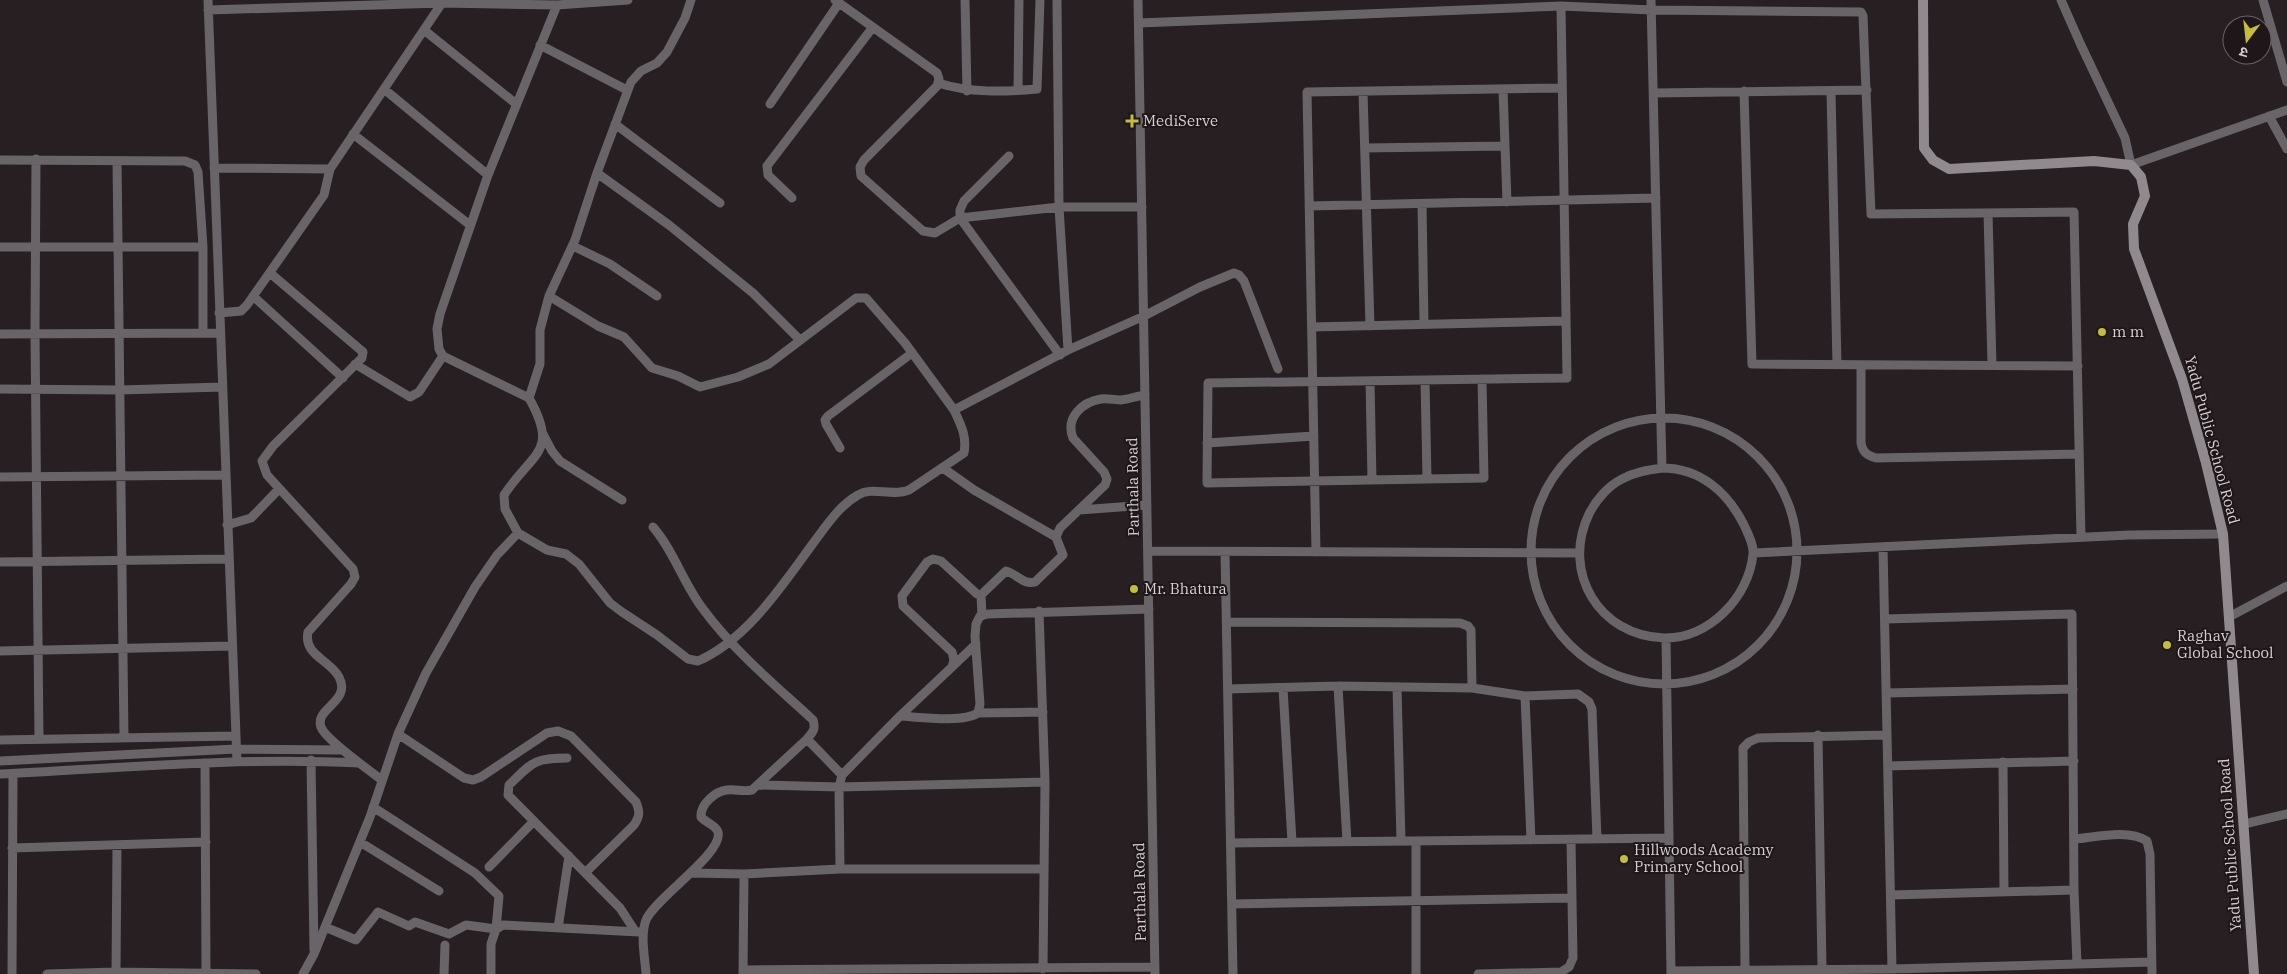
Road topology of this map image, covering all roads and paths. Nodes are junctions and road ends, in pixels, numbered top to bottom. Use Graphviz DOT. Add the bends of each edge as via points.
graph roads {
  1 [pos="628,0"];
  2 [pos="691,0"];
  3 [pos="965,0"];
  4 [pos="1019,0"];
  5 [pos="1040,0"];
  6 [pos="1058,0"];
  7 [pos="1138,0"];
  8 [pos="1922,0"];
  9 [pos="2061,0"];
  10 [pos="2263,0"];
  11 [pos="837,1"];
  12 [pos="442,3"];
  13 [pos="557,4"];
  14 [pos="208,5"];
  15 [pos="1652,5"];
  16 [pos="1561,6"];
  17 [pos="1139,23"];
  18 [pos="872,27"];
  19 [pos="424,30"];
  20 [pos="540,45"];
  21 [pos="938,82"];
  22 [pos="2287,82"];
  23 [pos="1562,88"];
  24 [pos="384,89"];
  25 [pos="1503,89"];
  26 [pos="628,90"];
  27 [pos="967,90"];
  28 [pos="1018,90"];
  29 [pos="1832,90"];
  30 [pos="1867,90"];
  31 [pos="1363,92"];
  32 [pos="1654,92"];
  33 [pos="1744,92"];
  34 [pos="516,103"];
  35 [pos="770,104"];
  36 [pos="2287,110"];
  37 [pos="2269,116"];
  38 [pos="615,124"];
  39 [pos="353,134"];
  40 [pos="1505,146"];
  41 [pos="1365,148"];
  42 [pos="2287,149"];
  43 [pos="1009,156"];
  44 [pos="36,159"];
  45 [pos="0,160"];
  46 [pos="117,161"];
  47 [pos="2130,165"];
  48 [pos="214,168"];
  49 [pos="330,169"];
  50 [pos="596,173"];
  51 [pos="488,175"];
  52 [pos="792,198"];
  53 [pos="1656,198"];
  54 [pos="1564,201"];
  55 [pos="1507,202"];
  56 [pos="720,203"];
  57 [pos="1422,204"];
  58 [pos="1367,205"];
  59 [pos="1310,206"];
  60 [pos="1059,207"];
  61 [pos="1142,207"];
  62 [pos="1988,213"];
  63 [pos="960,218"];
  64 [pos="470,225"];
  65 [pos="573,246"];
  66 [pos="0,247"];
  67 [pos="35,247"];
  68 [pos="117,247"];
  69 [pos="202,247"];
  70 [pos="270,273"];
  71 [pos="253,296"];
  72 [pos="549,296"];
  73 [pos="657,296"];
  74 [pos="219,313"];
  75 [pos="1144,316"];
  76 [pos="1566,321"];
  77 [pos="1424,324"];
  78 [pos="1370,326"];
  79 [pos="1312,327"];
  80 [pos="203,333"];
  81 [pos="220,333"];
  82 [pos="0,334"];
  83 [pos="35,334"];
  84 [pos="118,334"];
  85 [pos="800,340"];
  86 [pos="1064,352"];
  87 [pos="912,353"];
  88 [pos="443,356"];
  89 [pos="355,364"];
  90 [pos="1837,365"];
  91 [pos="1861,365"];
  92 [pos="1992,365"];
  93 [pos="2078,366"];
  94 [pos="1278,369"];
  95 [pos="343,378"];
  96 [pos="1482,379"];
  97 [pos="1425,380"];
  98 [pos="1370,381"];
  99 [pos="1313,382"];
  100 [pos="222,387"];
  101 [pos="0,389"];
  102 [pos="36,389"];
  103 [pos="120,390"];
  104 [pos="1145,395"];
  105 [pos="528,398"];
  106 [pos="954,410"];
  107 [pos="1661,418"];
  108 [pos="543,434"];
  109 [pos="1314,436"];
  110 [pos="1207,443"];
  111 [pos="840,448"];
  112 [pos="2079,454"];
  113 [pos="942,468"];
  114 [pos="1662,468"];
  115 [pos="225,475"];
  116 [pos="121,476"];
  117 [pos="0,477"];
  118 [pos="37,477"];
  119 [pos="1426,479"];
  120 [pos="1372,480"];
  121 [pos="1314,481"];
  122 [pos="280,488"];
  123 [pos="622,500"];
  124 [pos="1147,505"];
  125 [pos="1079,510"];
  126 [pos="227,525"];
  127 [pos="653,527"];
  128 [pos="518,533"];
  129 [pos="2222,534"];
  130 [pos="1056,537"];
  131 [pos="2080,537"];
  132 [pos="1883,546"];
  133 [pos="1799,550"];
  134 [pos="1148,551"];
  135 [pos="1225,552"];
  136 [pos="1316,552"];
  137 [pos="1530,552"];
  138 [pos="1578,553"];
  139 [pos="1753,553"];
  140 [pos="228,559"];
  141 [pos="122,560"];
  142 [pos="37,561"];
  143 [pos="0,562"];
  144 [pos="2287,586"];
  145 [pos="981,595"];
  146 [pos="1148,609"];
  147 [pos="1039,611"];
  148 [pos="982,616"];
  149 [pos="2229,617"];
  150 [pos="1885,619"];
  151 [pos="1227,622"];
  152 [pos="1666,638"];
  153 [pos="729,642"];
  154 [pos="976,644"];
  155 [pos="232,646"];
  156 [pos="123,649"];
  157 [pos="38,650"];
  158 [pos="0,651"];
  159 [pos="952,668"];
  160 [pos="1667,684"];
  161 [pos="1338,686"];
  162 [pos="1397,687"];
  163 [pos="1283,688"];
  164 [pos="1472,688"];
  165 [pos="1228,689"];
  166 [pos="2073,689"];
  167 [pos="1886,692"];
  168 [pos="1526,696"];
  169 [pos="1043,712"];
  170 [pos="978,713"];
  171 [pos="900,716"];
  172 [pos="398,734"];
  173 [pos="1818,735"];
  174 [pos="1887,735"];
  175 [pos="235,736"];
  176 [pos="124,737"];
  177 [pos="39,738"];
  178 [pos="807,739"];
  179 [pos="0,740"];
  180 [pos="236,749"];
  181 [pos="343,750"];
  182 [pos="567,758"];
  183 [pos="311,760"];
  184 [pos="0,761"];
  185 [pos="2074,761"];
  186 [pos="237,762"];
  187 [pos="359,762"];
  188 [pos="2003,762"];
  189 [pos="205,763"];
  190 [pos="1888,766"];
  191 [pos="0,774"];
  192 [pos="13,774"];
  193 [pos="842,775"];
  194 [pos="382,780"];
  195 [pos="1045,782"];
  196 [pos="758,785"];
  197 [pos="839,787"];
  198 [pos="373,807"];
  199 [pos="2287,814"];
  200 [pos="534,821"];
  201 [pos="2244,824"];
  202 [pos="1669,838"];
  203 [pos="1597,839"];
  204 [pos="2075,839"];
  205 [pos="1530,840"];
  206 [pos="1571,840"];
  207 [pos="1401,841"];
  208 [pos="1416,841"];
  209 [pos="206,842"];
  210 [pos="360,842"];
  211 [pos="1292,842"];
  212 [pos="1347,842"];
  213 [pos="1231,843"];
  214 [pos="117,845"];
  215 [pos="12,848"];
  216 [pos="569,856"];
  217 [pos="489,867"];
  218 [pos="840,869"];
  219 [pos="1044,869"];
  220 [pos="586,872"];
  221 [pos="691,873"];
  222 [pos="744,874"];
  223 [pos="2074,890"];
  224 [pos="439,891"];
  225 [pos="2004,892"];
  226 [pos="1891,894"];
  227 [pos="1571,898"];
  228 [pos="1416,900"];
  229 [pos="1232,904"];
  230 [pos="325,927"];
  231 [pos="558,928"];
  232 [pos="496,929"];
  233 [pos="640,932"];
  234 [pos="445,945"];
  235 [pos="314,954"];
  236 [pos="2152,962"];
  237 [pos="2077,964"];
  238 [pos="1822,968"];
  239 [pos="1043,969"];
  240 [pos="1745,969"];
  241 [pos="1892,969"];
  242 [pos="1155,971"];
  243 [pos="116,972"];
  244 [pos="743,972"];
  245 [pos="1671,972"];
  246 [pos="206,973"];
  247 [pos="12,974"];
  248 [pos="47,974"];
  249 [pos="256,974"];
  250 [pos="303,974"];
  251 [pos="444,974"];
  252 [pos="491,974"];
  253 [pos="646,974"];
  254 [pos="1233,974"];
  255 [pos="1416,974"];
  256 [pos="1478,974"];
  257 [pos="2152,974"];
  258 [pos="2254,974"];
  1 -- 13 [label="street"];
  2 -- 26 [label="street" via="667,52 657,63 642,71"];
  3 -- 27 [label="street"];
  4 -- 28 [label="street"];
  5 -- 28 [label="street" via="1038,85 1037,88"];
  6 -- 60 [label="street"];
  7 -- 17 [label="street, Parthala Road"];
  8 -- 47 [label="street" via="1924,148 1932,160 1949,169 2094,161"];
  9 -- 47 [label="street, Yadu Public School Road" via="2125,138"];
  10 -- 22 [label="street"];
  11 -- 18 [label="street"];
  11 -- 35 [label="street"];
  12 -- 13 [label="street"];
  12 -- 14 [label="street"];
  12 -- 19 [label="street"];
  13 -- 20 [label="street"];
  14 -- 48 [label="street"];
  15 -- 16 [label="street"];
  15 -- 30 [label="street" via="1858,11 1863,16"];
  15 -- 32 [label="street"];
  16 -- 17 [label="street"];
  16 -- 23 [label="street"];
  17 -- 61 [label="street, Parthala Road"];
  18 -- 21 [label="street" via="937,73"];
  18 -- 52 [label="street" via="768,166 768,175"];
  19 -- 24 [label="street"];
  19 -- 34 [label="street"];
  20 -- 26 [label="street"];
  20 -- 34 [label="street"];
  21 -- 27 [label="street"];
  21 -- 63 [label="street" via="864,160 860,172 923,231 935,233"];
  23 -- 25 [label="street"];
  23 -- 54 [label="street"];
  24 -- 39 [label="street"];
  24 -- 51 [label="street"];
  25 -- 31 [label="street"];
  25 -- 40 [label="street"];
  26 -- 38 [label="street"];
  27 -- 28 [label="street"];
  29 -- 30 [label="street"];
  29 -- 33 [label="street"];
  29 -- 90 [label="street"];
  30 -- 62 [label="street" via="1871,214"];
  31 -- 41 [label="street"];
  31 -- 59 [label="street" via="1307,92"];
  32 -- 33 [label="street"];
  32 -- 53 [label="street"];
  33 -- 90 [label="street" via="1752,364"];
  34 -- 51 [label="street"];
  36 -- 37 [label="street"];
  37 -- 42 [label="street"];
  37 -- 47 [label="street"];
  38 -- 50 [label="street"];
  38 -- 56 [label="street"];
  39 -- 49 [label="street"];
  39 -- 64 [label="street"];
  40 -- 41 [label="street"];
  40 -- 55 [label="street"];
  41 -- 58 [label="street"];
  43 -- 63 [label="street" via="964,201"];
  44 -- 45 [label="street"];
  44 -- 46 [label="street"];
  44 -- 67 [label="street"];
  46 -- 68 [label="street"];
  46 -- 69 [label="street" via="185,161 195,165"];
  47 -- 129 [label="street, Yadu Public School Road" via="2141,177 2145,196 2133,224 2134,249 2182,379"];
  48 -- 49 [label="street"];
  48 -- 74 [label="street"];
  49 -- 70 [label="street" via="324,195"];
  50 -- 65 [label="street"];
  50 -- 85 [label="street" via="669,225 753,293"];
  51 -- 64 [label="street"];
  53 -- 54 [label="street"];
  53 -- 107 [label="street"];
  54 -- 55 [label="street"];
  54 -- 76 [label="street"];
  55 -- 57 [label="street"];
  57 -- 58 [label="street"];
  57 -- 77 [label="street"];
  58 -- 59 [label="street"];
  58 -- 78 [label="street"];
  59 -- 79 [label="street"];
  60 -- 61 [label="street"];
  60 -- 63 [label="street"];
  60 -- 86 [label="street"];
  61 -- 75 [label="street, Parthala Road"];
  62 -- 92 [label="street"];
  62 -- 93 [label="street" via="2074,212"];
  63 -- 86 [label="street"];
  64 -- 88 [label="street" via="437,322 439,349"];
  65 -- 72 [label="street"];
  65 -- 73 [label="street" via="610,264"];
  66 -- 67 [label="street"];
  67 -- 68 [label="street"];
  67 -- 83 [label="street"];
  68 -- 69 [label="street"];
  68 -- 84 [label="street"];
  69 -- 80 [label="street"];
  70 -- 71 [label="street"];
  70 -- 89 [label="street" via="357,345 363,352"];
  71 -- 74 [label="street" via="241,310"];
  71 -- 95 [label="street"];
  72 -- 85 [label="street" via="598,326 624,337 652,368 700,387 753,372"];
  72 -- 105 [label="street" via="540,330 540,364"];
  74 -- 81 [label="street"];
  75 -- 86 [label="street"];
  75 -- 94 [label="street" via="1234,273 1244,281"];
  75 -- 104 [label="street, Parthala Road"];
  76 -- 77 [label="street"];
  76 -- 96 [label="street" via="1567,378"];
  77 -- 78 [label="street"];
  78 -- 79 [label="street"];
  79 -- 99 [label="street"];
  80 -- 81 [label="street"];
  80 -- 84 [label="street"];
  81 -- 100 [label="street"];
  82 -- 83 [label="street"];
  83 -- 84 [label="street"];
  83 -- 102 [label="street"];
  84 -- 103 [label="street"];
  85 -- 87 [label="street" via="860,296 873,304"];
  86 -- 106 [label="street"];
  87 -- 106 [label="street"];
  87 -- 111 [label="street" via="828,416 826,424"];
  88 -- 89 [label="street" via="419,392 410,397"];
  88 -- 105 [label="street"];
  89 -- 95 [label="street"];
  90 -- 91 [label="street"];
  91 -- 92 [label="street"];
  91 -- 112 [label="street" via="1861,443 1868,455 1876,458"];
  92 -- 93 [label="street"];
  93 -- 112 [label="street"];
  95 -- 122 [label="street" via="265,456 263,468"];
  96 -- 97 [label="street"];
  96 -- 119 [label="street" via="1484,478"];
  97 -- 98 [label="street"];
  97 -- 119 [label="street"];
  98 -- 99 [label="street"];
  98 -- 120 [label="street"];
  99 -- 109 [label="street"];
  99 -- 110 [label="street" via="1208,383"];
  100 -- 103 [label="street"];
  100 -- 115 [label="street"];
  101 -- 102 [label="street"];
  102 -- 103 [label="street"];
  102 -- 118 [label="street"];
  103 -- 116 [label="street"];
  104 -- 124 [label="street, Parthala Road"];
  104 -- 125 [label="street" via="1086,405 1072,420 1070,431 1073,438 1104,472 1106,479"];
  105 -- 108 [label="street" via="539,415"];
  106 -- 113 [label="street" via="964,432 964,453"];
  107 -- 114 [label="street"];
  107 -- 133 [label="street" via="1722,431 1760,458 1786,495"];
  107 -- 137 [label="street" via="1632,421 1590,439 1556,471 1536,512"];
  108 -- 123 [label="street" via="560,461"];
  108 -- 128 [label="street" via="540,448 504,495 505,509"];
  109 -- 110 [label="street"];
  109 -- 121 [label="street"];
  110 -- 121 [label="street" via="1207,483"];
  112 -- 131 [label="street"];
  113 -- 130 [label="street"];
  113 -- 153 [label="street" via="899,494 864,491 856,495 835,514 774,596"];
  114 -- 138 [label="street" via="1622,479 1606,490 1582,528"];
  114 -- 139 [label="street" via="1697,475 1721,490 1737,509"];
  115 -- 116 [label="street"];
  115 -- 126 [label="street"];
  116 -- 118 [label="street"];
  116 -- 141 [label="street"];
  117 -- 118 [label="street"];
  118 -- 142 [label="street"];
  119 -- 120 [label="street"];
  120 -- 121 [label="street"];
  121 -- 136 [label="street"];
  122 -- 126 [label="street" via="252,518"];
  122 -- 181 [label="street" via="353,569 355,576 308,632 306,641 309,648 339,676 341,693 322,715 320,723 321,730"];
  124 -- 125 [label="street"];
  124 -- 134 [label="street, Parthala Road"];
  125 -- 130 [label="street" via="1060,528"];
  126 -- 140 [label="street"];
  127 -- 153 [label="street" via="697,601"];
  128 -- 153 [label="street" via="547,550 566,554 610,603 688,659 698,661"];
  128 -- 172 [label="street" via="497,555 475,587 426,673"];
  129 -- 131 [label="street"];
  129 -- 149 [label="street, Yadu Public School Road"];
  130 -- 145 [label="street" via="1063,555 1035,582 1024,582 1006,571"];
  131 -- 132 [label="street"];
  132 -- 133 [label="street"];
  132 -- 150 [label="street"];
  133 -- 139 [label="street"];
  133 -- 160 [label="street" via="1794,586 1774,627 1745,657 1708,677"];
  134 -- 135 [label="street"];
  134 -- 146 [label="street, Parthala Road"];
  135 -- 136 [label="street"];
  135 -- 151 [label="street"];
  136 -- 137 [label="street"];
  137 -- 138 [label="street"];
  137 -- 160 [label="street" via="1538,594 1557,631 1588,660 1625,678"];
  138 -- 152 [label="street" via="1588,592 1602,612 1621,626 1645,636"];
  139 -- 152 [label="street" via="1748,574 1729,608 1694,633"];
  140 -- 141 [label="street"];
  140 -- 155 [label="street"];
  141 -- 142 [label="street"];
  141 -- 156 [label="street"];
  142 -- 143 [label="street"];
  142 -- 157 [label="street"];
  144 -- 149 [label="street"];
  145 -- 148 [label="street"];
  145 -- 159 [label="street" via="941,561 933,559 927,562 902,596 904,606 952,652"];
  146 -- 147 [label="street"];
  146 -- 242 [label="street, Parthala Road"];
  147 -- 148 [label="street"];
  147 -- 169 [label="street"];
  148 -- 154 [label="street" via="976,624"];
  149 -- 201 [label="street, Yadu Public School Road"];
  150 -- 166 [label="street" via="2072,614"];
  150 -- 167 [label="street"];
  151 -- 164 [label="street" via="1460,623 1471,630"];
  151 -- 165 [label="street"];
  152 -- 160 [label="street"];
  153 -- 178 [label="street" via="813,720 815,726"];
  154 -- 159 [label="street"];
  154 -- 170 [label="street"];
  155 -- 156 [label="street"];
  155 -- 175 [label="street"];
  156 -- 157 [label="street"];
  156 -- 176 [label="street"];
  157 -- 158 [label="street"];
  157 -- 177 [label="street"];
  159 -- 171 [label="street"];
  160 -- 202 [label="street"];
  161 -- 162 [label="street"];
  161 -- 163 [label="street"];
  161 -- 212 [label="street"];
  162 -- 164 [label="street"];
  162 -- 207 [label="street"];
  163 -- 165 [label="street"];
  163 -- 211 [label="street"];
  164 -- 168 [label="street"];
  165 -- 213 [label="street"];
  166 -- 167 [label="street"];
  166 -- 185 [label="street"];
  167 -- 174 [label="street"];
  168 -- 203 [label="street" via="1578,694 1589,702 1592,709"];
  168 -- 205 [label="street"];
  169 -- 170 [label="street"];
  169 -- 195 [label="street"];
  170 -- 171 [label="street" via="972,717"];
  171 -- 193 [label="street"];
  172 -- 194 [label="street"];
  172 -- 220 [label="street" via="464,778 473,780 547,733 558,731 571,736 636,802 640,810 634,825"];
  173 -- 174 [label="street"];
  173 -- 238 [label="street"];
  173 -- 240 [label="street" via="1758,738 1743,748"];
  174 -- 190 [label="street"];
  175 -- 176 [label="street"];
  175 -- 180 [label="street"];
  176 -- 177 [label="street"];
  177 -- 179 [label="street"];
  178 -- 193 [label="street"];
  178 -- 196 [label="street"];
  180 -- 181 [label="street"];
  180 -- 184 [label="street"];
  180 -- 186 [label="street"];
  181 -- 187 [label="street"];
  182 -- 200 [label="street" via="532,762 509,785 508,794"];
  183 -- 186 [label="street"];
  183 -- 187 [label="street"];
  183 -- 235 [label="street"];
  185 -- 188 [label="street"];
  185 -- 204 [label="street"];
  186 -- 189 [label="street"];
  187 -- 194 [label="street"];
  188 -- 190 [label="street"];
  188 -- 225 [label="street"];
  189 -- 192 [label="street"];
  189 -- 209 [label="street"];
  190 -- 226 [label="street"];
  191 -- 192 [label="street"];
  192 -- 215 [label="street"];
  193 -- 197 [label="street"];
  194 -- 198 [label="street"];
  195 -- 197 [label="street"];
  195 -- 219 [label="street"];
  196 -- 197 [label="street"];
  196 -- 221 [label="street" via="746,791 725,790 704,805 701,817 715,827 718,839"];
  197 -- 218 [label="street"];
  198 -- 210 [label="street"];
  198 -- 232 [label="street" via="475,873 499,896"];
  199 -- 201 [label="street"];
  200 -- 216 [label="street"];
  200 -- 217 [label="street"];
  201 -- 258 [label="street, Yadu Public School Road"];
  202 -- 203 [label="street"];
  202 -- 245 [label="street"];
  203 -- 206 [label="street"];
  204 -- 223 [label="street"];
  204 -- 236 [label="street" via="2129,835 2140,836 2147,841"];
  205 -- 206 [label="street"];
  205 -- 208 [label="street"];
  206 -- 227 [label="street"];
  207 -- 208 [label="street"];
  207 -- 212 [label="street"];
  208 -- 228 [label="street"];
  209 -- 214 [label="street"];
  209 -- 246 [label="street"];
  210 -- 224 [label="street"];
  210 -- 230 [label="street"];
  211 -- 212 [label="street"];
  211 -- 213 [label="street"];
  213 -- 229 [label="street"];
  214 -- 215 [label="street"];
  214 -- 243 [label="street"];
  215 -- 247 [label="street"];
  216 -- 220 [label="street"];
  216 -- 231 [label="street"];
  218 -- 219 [label="street"];
  218 -- 222 [label="street"];
  219 -- 239 [label="street"];
  220 -- 233 [label="street"];
  221 -- 222 [label="street"];
  221 -- 233 [label="street" via="652,909"];
  222 -- 244 [label="street"];
  223 -- 225 [label="street"];
  223 -- 237 [label="street"];
  225 -- 226 [label="street"];
  226 -- 241 [label="street"];
  227 -- 228 [label="street"];
  227 -- 256 [label="street" via="1572,958 1569,967 1561,972"];
  228 -- 229 [label="street"];
  228 -- 255 [label="street"];
  229 -- 254 [label="street"];
  230 -- 232 [label="street" via="356,940 378,912 409,926 415,922 449,934 466,925"];
  230 -- 235 [label="street"];
  231 -- 232 [label="street" via="503,925"];
  231 -- 233 [label="street"];
  232 -- 252 [label="street" via="491,944"];
  233 -- 253 [label="street"];
  234 -- 251 [label="street"];
  235 -- 250 [label="street"];
  236 -- 237 [label="street"];
  236 -- 257 [label="street"];
  237 -- 241 [label="street"];
  238 -- 240 [label="street"];
  238 -- 241 [label="street"];
  239 -- 242 [label="street"];
  239 -- 244 [label="street"];
  240 -- 245 [label="street"];
  243 -- 246 [label="street"];
  243 -- 248 [label="street"];
  246 -- 249 [label="street"];
}
